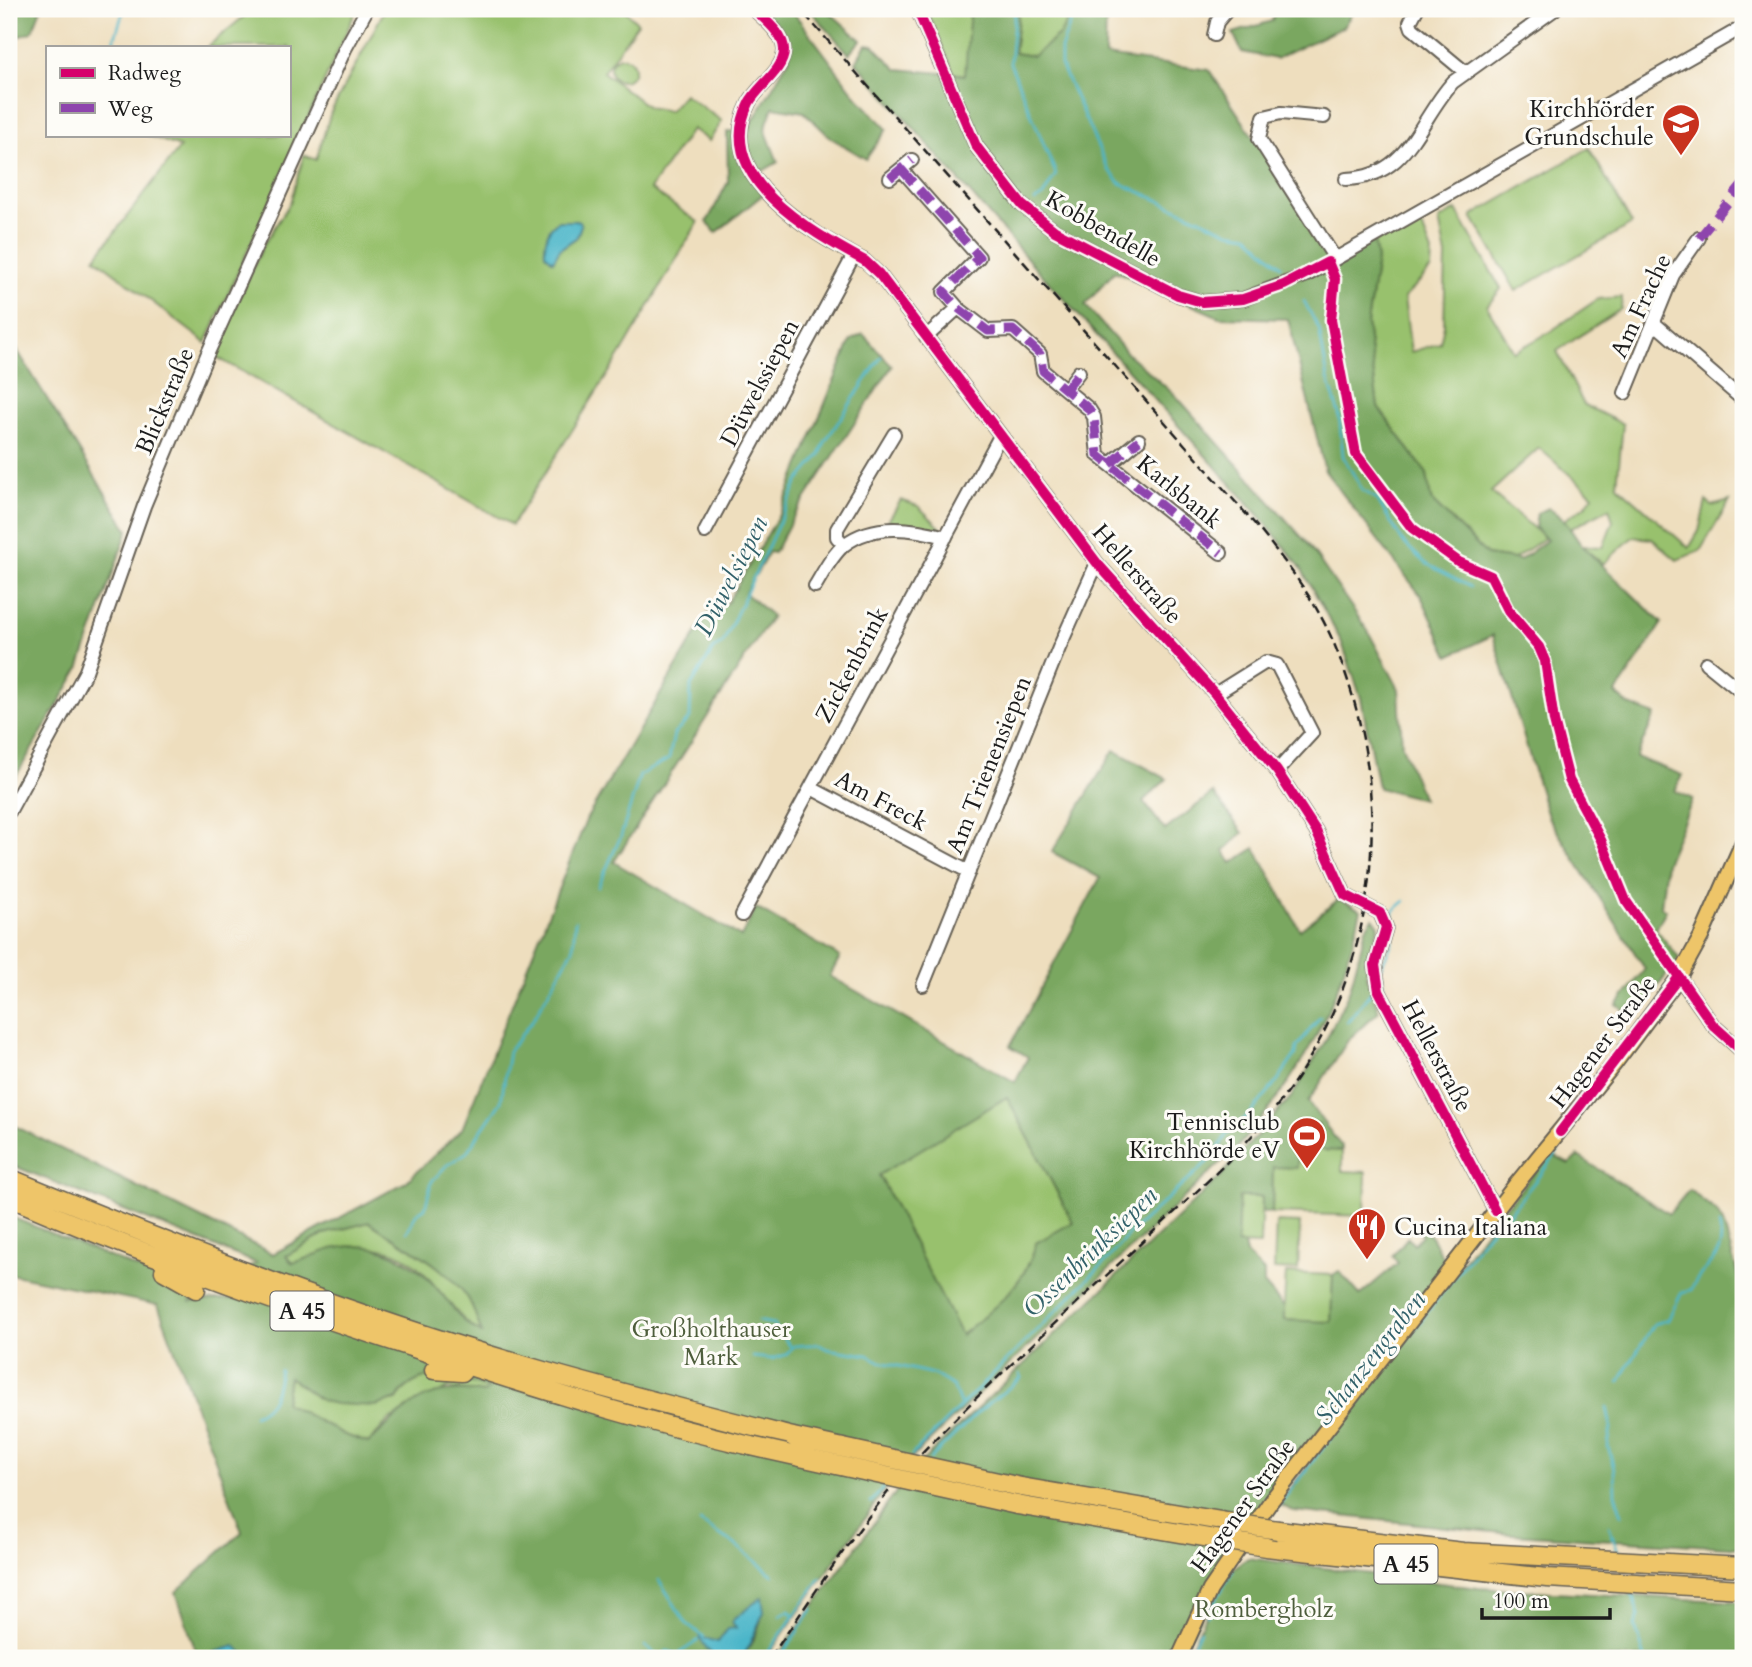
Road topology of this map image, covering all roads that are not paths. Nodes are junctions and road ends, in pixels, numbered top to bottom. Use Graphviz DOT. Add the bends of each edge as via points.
graph roads {
  1 [pos="367,9"];
  2 [pos="754,9"];
  3 [pos="917,9"];
  4 [pos="1228,9"];
  5 [pos="1417,9"];
  6 [pos="1555,9"];
  7 [pos="1743,27"];
  8 [pos="1214,35"];
  9 [pos="1465,72"];
  10 [pos="1324,117"];
  11 [pos="912,160"];
  12 [pos="901,169"];
  13 [pos="890,178"];
  14 [pos="1346,178"];
  15 [pos="1699,238"];
  16 [pos="854,255"];
  17 [pos="1334,257"];
  18 [pos="957,308"];
  19 [pos="1654,323"];
  20 [pos="926,338"];
  21 [pos="1079,372"];
  22 [pos="1066,389"];
  23 [pos="1625,393"];
  24 [pos="1743,400"];
  25 [pos="894,435"];
  26 [pos="1000,436"];
  27 [pos="1139,440"];
  28 [pos="886,448"];
  29 [pos="898,455"];
  30 [pos="1110,464"];
  31 [pos="705,531"];
  32 [pos="946,537"];
  33 [pos="844,545"];
  34 [pos="1221,553"];
  35 [pos="1097,563"];
  36 [pos="815,586"];
  37 [pos="1706,663"];
  38 [pos="1743,693"];
  39 [pos="1215,694"];
  40 [pos="1277,771"];
  41 [pos="811,788"];
  42 [pos="9,812"];
  43 [pos="1743,842"];
  44 [pos="969,872"];
  45 [pos="742,915"];
  46 [pos="1679,977"];
  47 [pos="923,985"];
  48 [pos="1743,1052"];
  49 [pos="9,1178"];
  50 [pos="9,1197"];
  51 [pos="1496,1210"];
  52 [pos="108,1240"];
  53 [pos="187,1249"];
  54 [pos="245,1262"];
  55 [pos="196,1289"];
  56 [pos="513,1352"];
  57 [pos="434,1370"];
  58 [pos="546,1372"];
  59 [pos="497,1376"];
  60 [pos="1019,1496"];
  61 [pos="1743,1567"];
  62 [pos="1743,1589"];
  63 [pos="1179,1658"];
  1 -- 42 [label="street, Blickstraße" via="207,355 144,506 86,671"];
  2 -- 16 [label="street, Hellerstraße" via="780,38 784,53 752,97 743,118 745,163 767,195"];
  3 -- 17 [label="street, Kobbendelle" via="976,146 1022,205 1055,231 1178,295 1202,302 1243,299 1307,275"];
  4 -- 8 [label="street" via="1217,22"];
  5 -- 9 [label="street" via="1410,22 1412,29"];
  6 -- 9 [label="street"];
  7 -- 17 [label="street, Kobbendelle"];
  9 -- 14 [label="street" via="1441,95 1402,157 1375,174"];
  10 -- 17 [label="street" via="1281,113 1264,117 1259,139"];
  11 -- 12 [label="street"];
  12 -- 13 [label="street"];
  12 -- 18 [label="street" via="979,257 944,292"];
  15 -- 19 [label="street, Am Frache" via="1673,275"];
  16 -- 20 [label="street, Hellerstraße" via="872,266"];
  16 -- 31 [label="street, Düwelssiepen"];
  18 -- 20 [label="street"];
  18 -- 22 [label="street, Karlsbank" via="988,331 1013,330 1040,354 1043,371"];
  19 -- 23 [label="street, Am Frache"];
  19 -- 24 [label="street"];
  20 -- 26 [label="street, Hellerstraße"];
  21 -- 22 [label="street"];
  22 -- 30 [label="street, Karlsbank" via="1090,409 1098,455"];
  25 -- 28 [label="street"];
  26 -- 32 [label="street, Zickenbrink"];
  26 -- 35 [label="street, Hellerstraße"];
  27 -- 30 [label="street, Karlsbank"];
  28 -- 29 [label="street"];
  28 -- 33 [label="street" via="837,530"];
  30 -- 34 [label="street, Karlsbank"];
  32 -- 33 [label="street" via="895,528"];
  32 -- 41 [label="street, Zickenbrink"];
  33 -- 36 [label="street"];
  35 -- 39 [label="street, Hellerstraße"];
  35 -- 44 [label="street, Am Trienensiepen"];
  37 -- 38 [label="street"];
  39 -- 40 [label="street, Hellerstraße"];
  39 -- 40 [label="street" via="1266,662 1277,665 1312,733"];
  40 -- 51 [label="street, Hellerstraße" via="1316,831 1345,895 1383,918 1386,926 1375,965 1379,991"];
  41 -- 44 [label="street, Am Freck"];
  41 -- 45 [label="street, Zickenbrink"];
  43 -- 46 [label="main road, Hagener Straße"];
  44 -- 47 [label="street, Am Trienensiepen"];
  46 -- 48 [label="street" via="1713,1025"];
  46 -- 51 [label="main road, Hagener Straße"];
  49 -- 53 [label="highway, A 45"];
  50 -- 52 [label="highway, A 45"];
  51 -- 63 [label="main road, Hagener Straße" via="1233,1554 1210,1590"];
  52 -- 55 [label="highway"];
  52 -- 59 [label="highway, A 45"];
  53 -- 54 [label="highway"];
  53 -- 58 [label="highway, A 45" via="382,1320"];
  56 -- 58 [label="highway"];
  57 -- 59 [label="highway"];
  58 -- 60 [label="highway, A 45, bridge"];
  59 -- 60 [label="highway, A 45, bridge" via="751,1447"];
  60 -- 61 [label="highway, A 45, bridge" via="1463,1552"];
  60 -- 62 [label="highway, A 45, bridge" via="1266,1547 1547,1578"];
}
